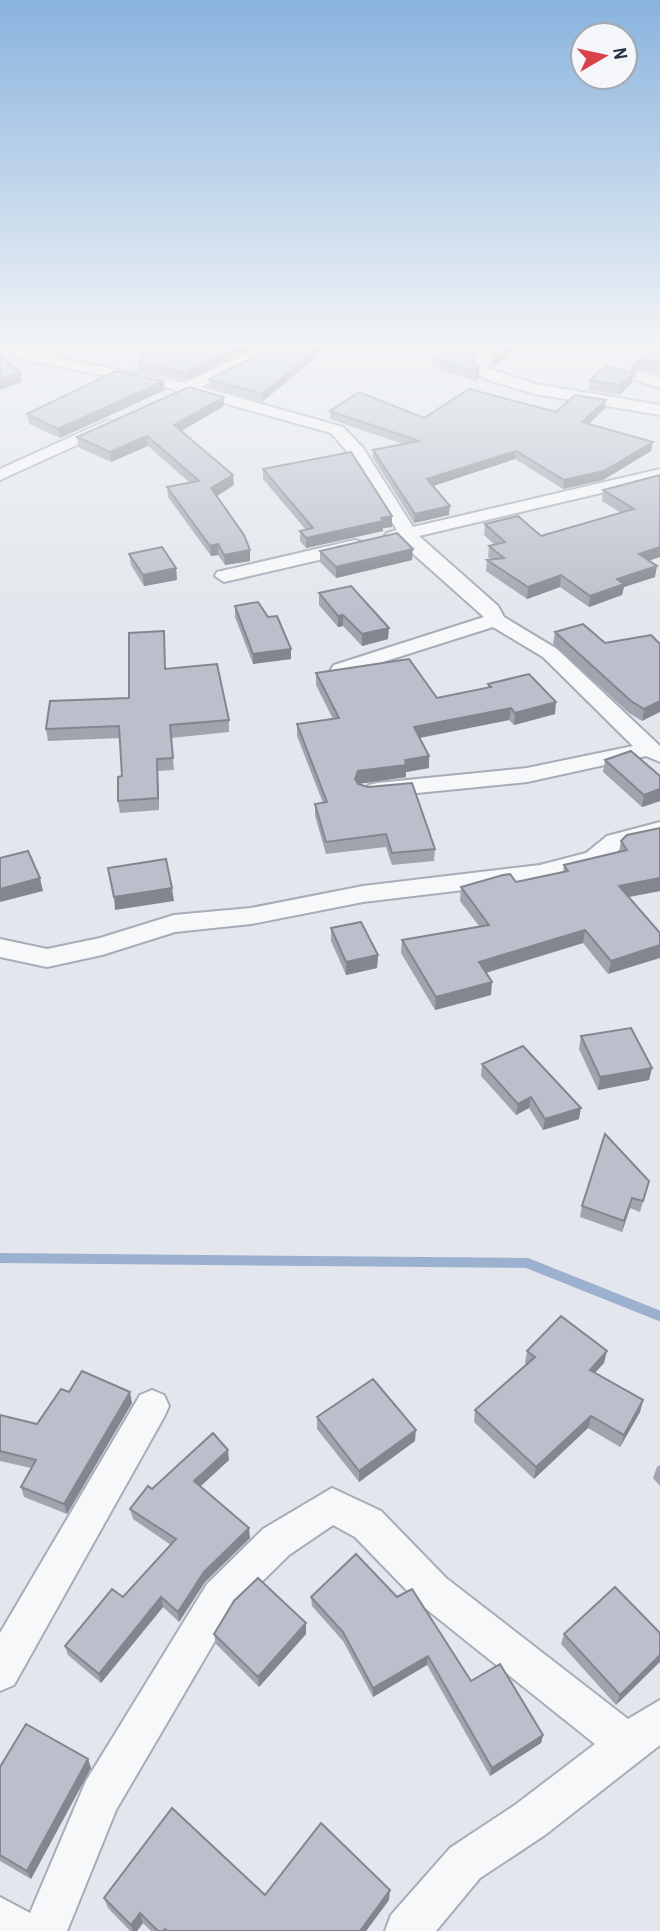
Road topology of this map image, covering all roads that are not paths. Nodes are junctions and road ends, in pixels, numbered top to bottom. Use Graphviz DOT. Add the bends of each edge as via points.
graph roads {
  1 [pos="85,436"];
  2 [pos="343,436"];
  3 [pos="660,474"];
  4 [pos="0,475"];
  5 [pos="407,533"];
  6 [pos="224,576"];
  7 [pos="495,620"];
  8 [pos="341,669"];
  9 [pos="655,752"];
  10 [pos="368,790"];
  11 [pos="660,830"];
  12 [pos="0,948"];
  13 [pos="152,1406"];
  14 [pos="0,1671"];
  15 [pos="644,1733"];
  16 [pos="0,1919"];
  17 [pos="19,1931"];
  18 [pos="45,1931"];
  19 [pos="407,1931"];
  1 -- 4 [label="street"];
  2 -- 5 [label="street" via="358,452"];
  3 -- 5 [label="street"];
  5 -- 6 [label="street"];
  5 -- 7 [label="street" via="417,547 491,610"];
  7 -- 8 [label="street"];
  7 -- 9 [label="street" via="550,653"];
  9 -- 10 [label="street" via="527,775"];
  11 -- 12 [label="street" via="615,841 594,859 540,873 363,894 251,916 173,924 47,958"];
  13 -- 14 [label="street"];
  15 -- 18 [label="street" via="433,1591 368,1524 332,1505 276,1542 220,1597 101,1796"];
  15 -- 19 [label="street" via="465,1863"];
  16 -- 17 [label="street"];
}
